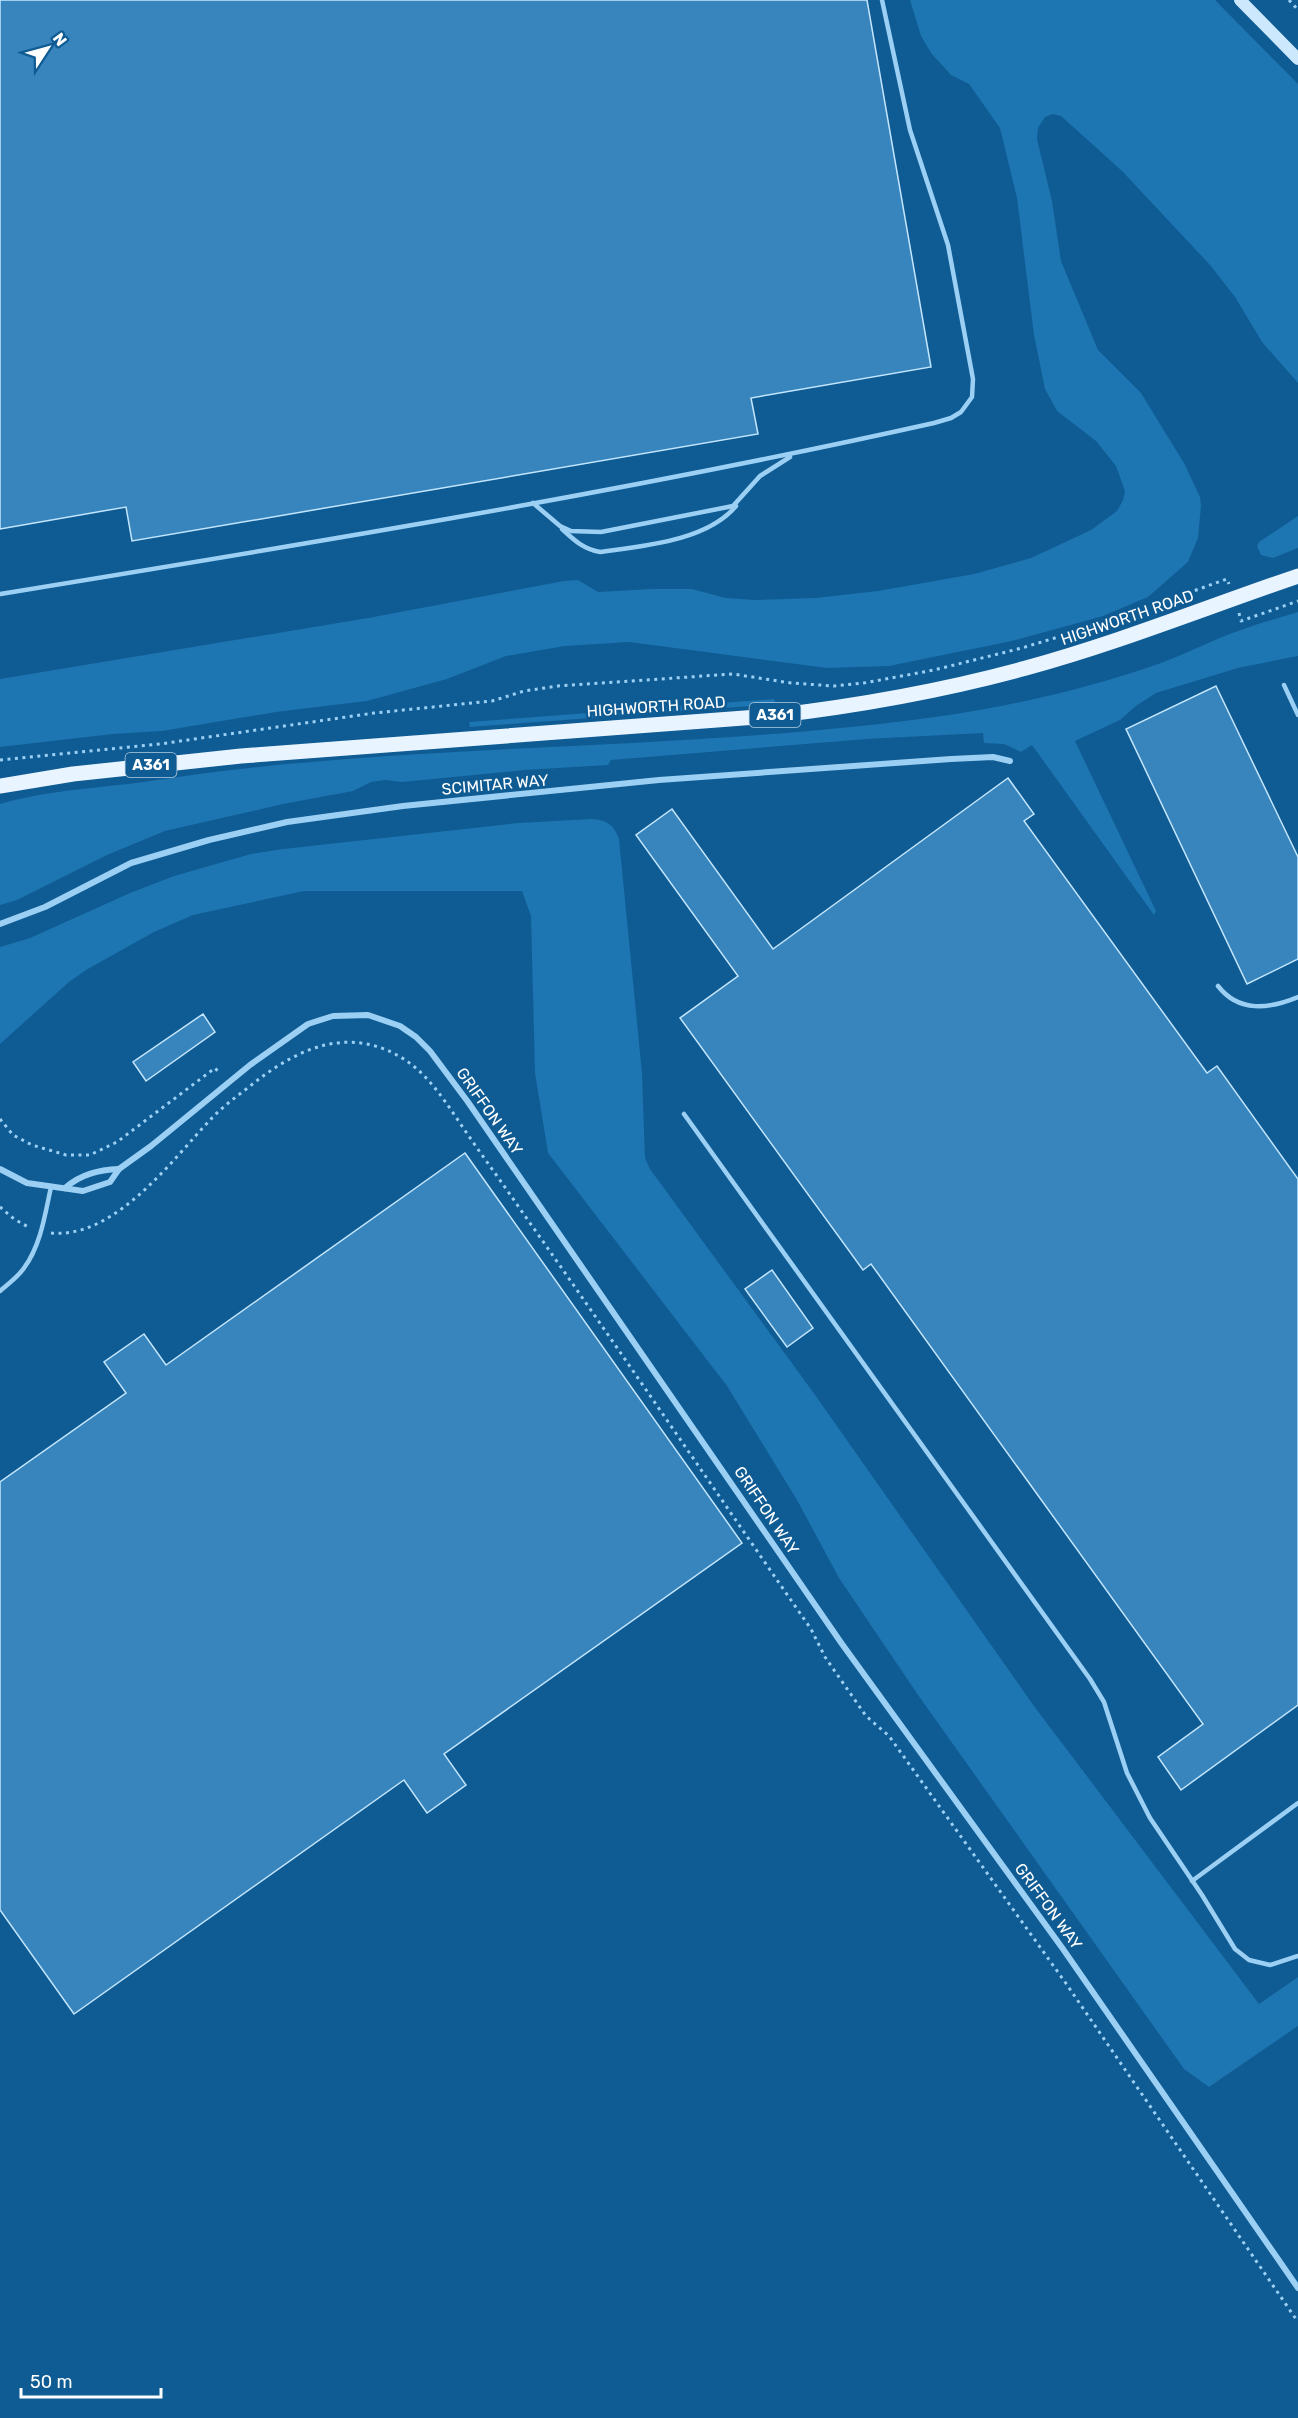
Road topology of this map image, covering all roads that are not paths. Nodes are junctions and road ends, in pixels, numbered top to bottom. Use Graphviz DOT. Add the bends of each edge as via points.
graph roads {
  1 [pos="882,0"];
  2 [pos="1240,0"];
  3 [pos="1298,59"];
  4 [pos="795,454"];
  5 [pos="739,501"];
  6 [pos="533,503"];
  7 [pos="560,526"];
  8 [pos="1298,576"];
  9 [pos="0,594"];
  10 [pos="1284,685"];
  11 [pos="1298,715"];
  12 [pos="1010,761"];
  13 [pos="0,786"];
  14 [pos="0,924"];
  15 [pos="1218,986"];
  16 [pos="1298,997"];
  17 [pos="684,1114"];
  18 [pos="0,1169"];
  19 [pos="119,1169"];
  20 [pos="51,1187"];
  21 [pos="65,1188"];
  22 [pos="0,1291"];
  23 [pos="1298,1803"];
  24 [pos="1192,1881"];
  25 [pos="1298,1956"];
  26 [pos="1298,2288"];
  1 -- 4 [label="lane" via="910,130 948,245 974,389 968,404 951,418"];
  2 -- 3 [label="main road"];
  4 -- 5 [label="lane" via="760,476"];
  4 -- 6 [label="lane"];
  5 -- 7 [label="lane" via="719,510 601,532 571,531"];
  5 -- 7 [label="lane" via="724,518 689,536 600,552 580,545"];
  6 -- 7 [label="lane"];
  6 -- 9 [label="lane"];
  8 -- 13 [label="main road, HIGHWORTH ROAD / A361" via="1026,668 843,707 771,716 241,756"];
  10 -- 11 [label="lane"];
  12 -- 14 [label="street, SCIMITAR WAY" via="951,759 659,780 287,822 131,863 45,907"];
  15 -- 16 [label="lane" via="1238,1004 1255,1007 1277,1006"];
  17 -- 24 [label="lane" via="1090,1679 1112,1721 1127,1773 1150,1818"];
  18 -- 20 [label="street, GRIFFON WAY" via="27,1183"];
  19 -- 21 [label="street, GRIFFON WAY" via="77,1178"];
  19 -- 21 [label="street, GRIFFON WAY" via="110,1182 99,1187 83,1191"];
  19 -- 26 [label="street, GRIFFON WAY" via="308,1024 333,1016 368,1016 400,1026 416,1037 468,1102 842,1644 1064,1949"];
  20 -- 21 [label="street, GRIFFON WAY"];
  20 -- 22 [label="lane" via="41,1231 24,1268"];
  23 -- 24 [label="lane"];
  24 -- 25 [label="lane" via="1235,1950 1249,1960 1270,1965"];
}
